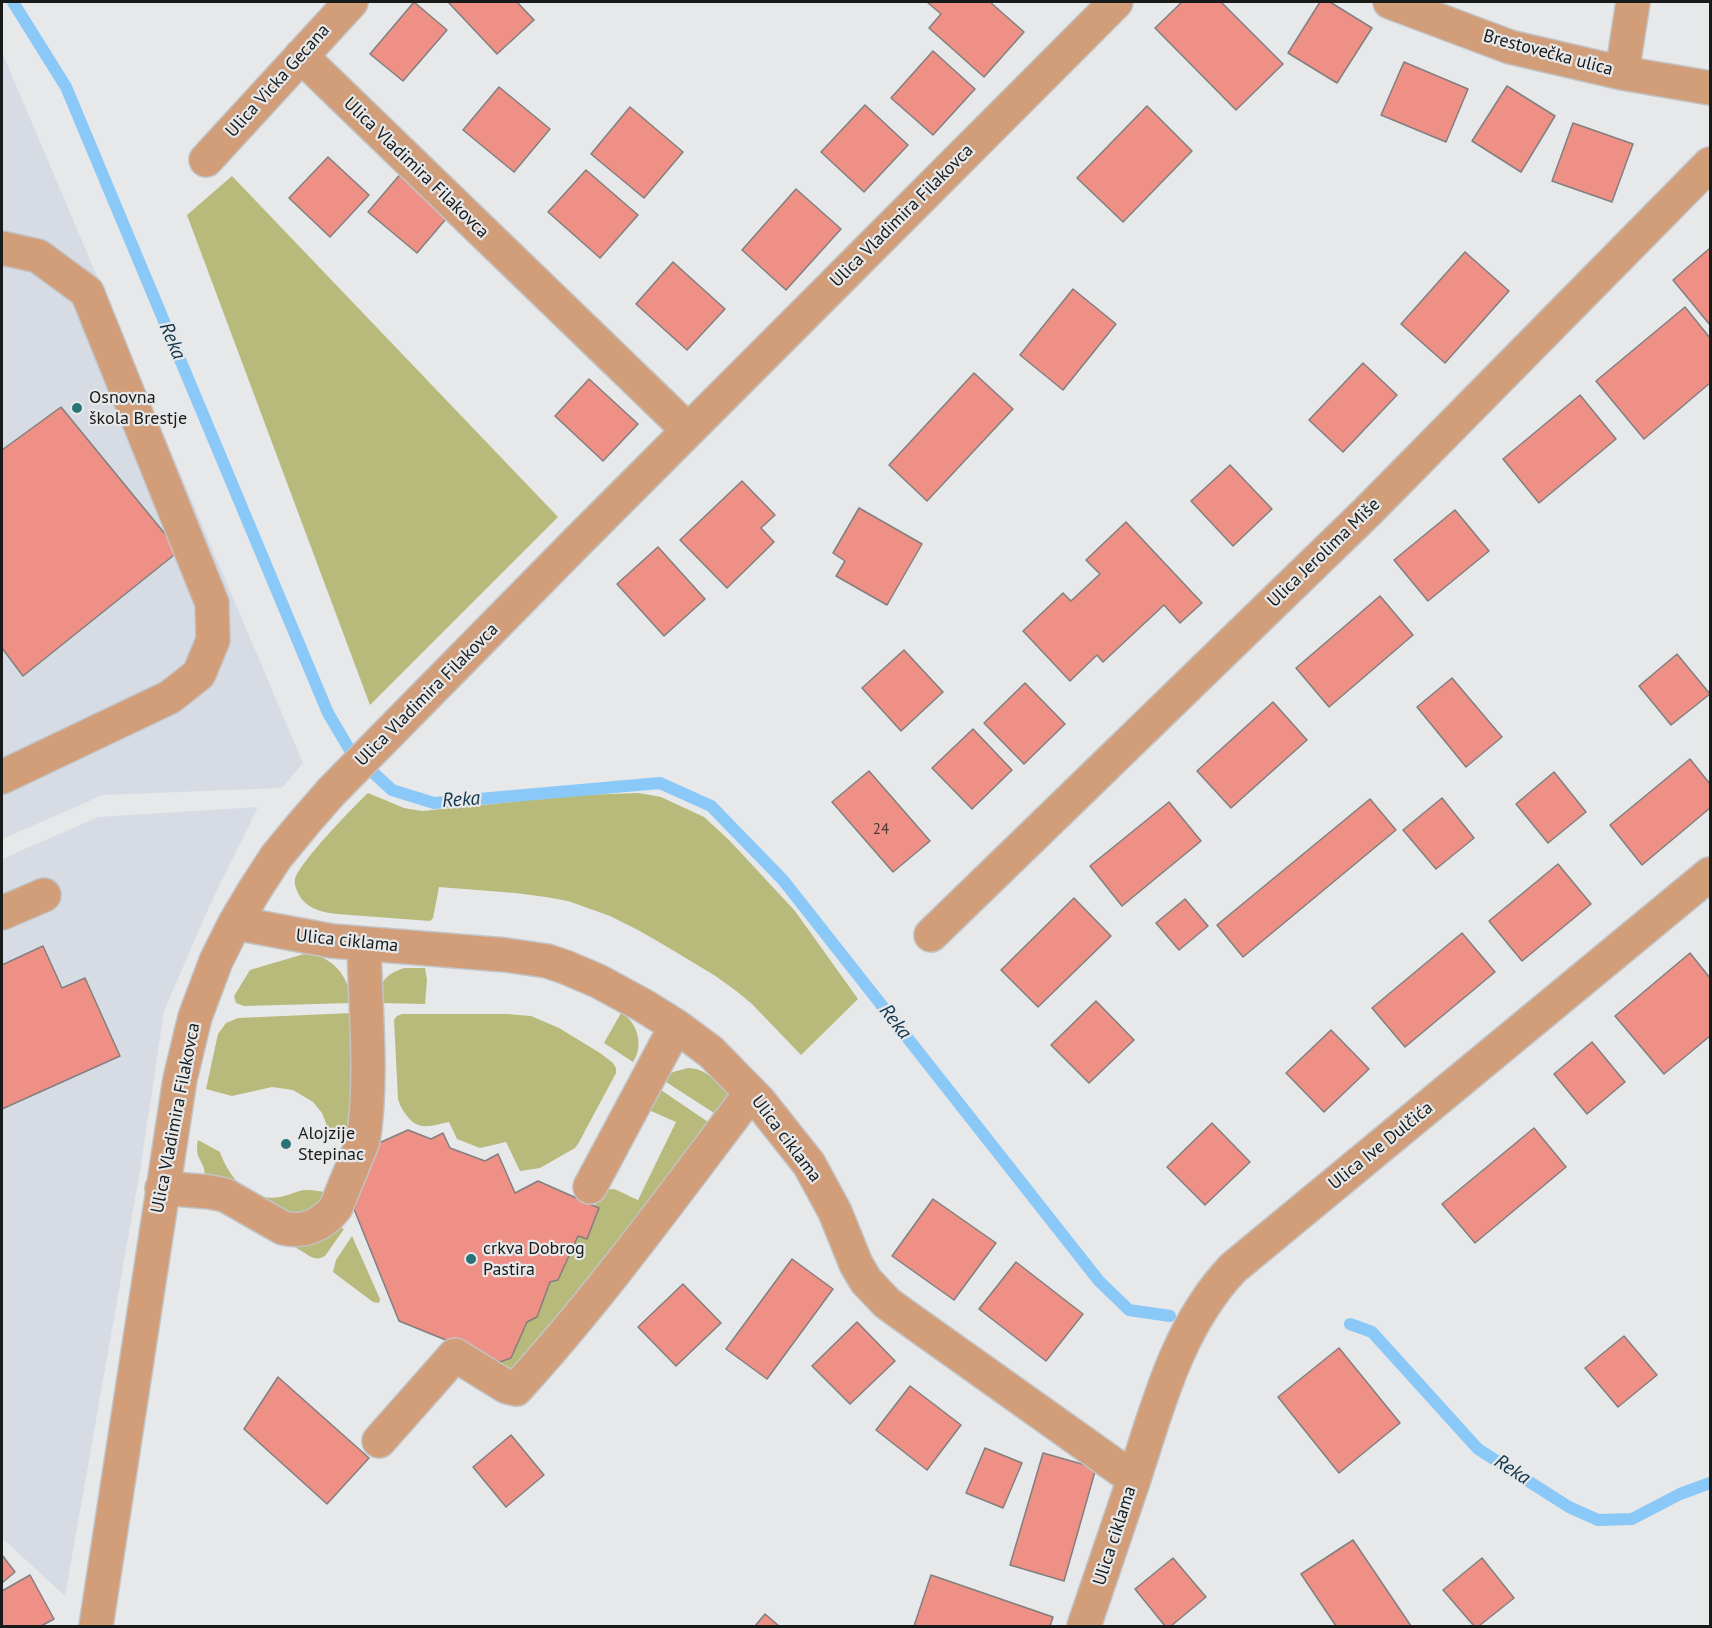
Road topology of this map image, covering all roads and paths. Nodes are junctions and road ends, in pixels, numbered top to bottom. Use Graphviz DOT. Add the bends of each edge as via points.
graph roads {
  1 [pos="351,2"];
  2 [pos="1116,2"];
  3 [pos="1633,2"];
  4 [pos="1395,3"];
  5 [pos="301,56"];
  6 [pos="1622,73"];
  7 [pos="1710,88"];
  8 [pos="206,160"];
  9 [pos="1710,164"];
  10 [pos="2,248"];
  11 [pos="688,430"];
  12 [pos="2,777"];
  13 [pos="1710,874"];
  14 [pos="44,895"];
  15 [pos="2,914"];
  16 [pos="235,923"];
  17 [pos="931,935"];
  18 [pos="364,944"];
  19 [pos="676,1026"];
  20 [pos="751,1093"];
  21 [pos="590,1187"];
  22 [pos="162,1188"];
  23 [pos="379,1442"];
  24 [pos="1134,1479"];
  25 [pos="96,1626"];
  26 [pos="1084,1626"];
  1 -- 5 [label="street, Ulica Vicka Gecana"];
  2 -- 11 [label="street, Ulica Vladimira Filakovca"];
  3 -- 6 [label="street"];
  4 -- 6 [label="street, Brestovečka ulica" via="1510,47"];
  5 -- 8 [label="street, Ulica Vicka Gecana"];
  5 -- 11 [label="street, Ulica Vladimira Filakovca"];
  6 -- 7 [label="street, Brestovečka ulica"];
  9 -- 17 [label="street, Ulica Jerolima Miše" via="1368,511"];
  10 -- 12 [label="street" via="38,256 87,292 212,603 213,640 199,674 170,697"];
  11 -- 16 [label="street, Ulica Vladimira Filakovca" via="332,792 276,857"];
  13 -- 24 [label="street, Ulica Ive Dulčića" via="1216,1285 1181,1344"];
  14 -- 15 [label="street"];
  16 -- 18 [label="street, Ulica ciklama"];
  16 -- 22 [label="street, Ulica Vladimira Filakovca" via="195,1017"];
  18 -- 19 [label="street, Ulica ciklama" via="547,961 598,981"];
  18 -- 22 [label="street" via="368,1070 365,1132 330,1215 316,1226 292,1230 225,1195"];
  19 -- 20 [label="street, Ulica ciklama" via="711,1052"];
  19 -- 21 [label="street"];
  20 -- 23 [label="street" via="608,1281 516,1389 455,1355"];
  20 -- 24 [label="street, Ulica ciklama" via="809,1164 856,1263 875,1292"];
  22 -- 25 [label="street, Ulica Vladimira Filakovca"];
  24 -- 26 [label="street, Ulica ciklama"];
}
